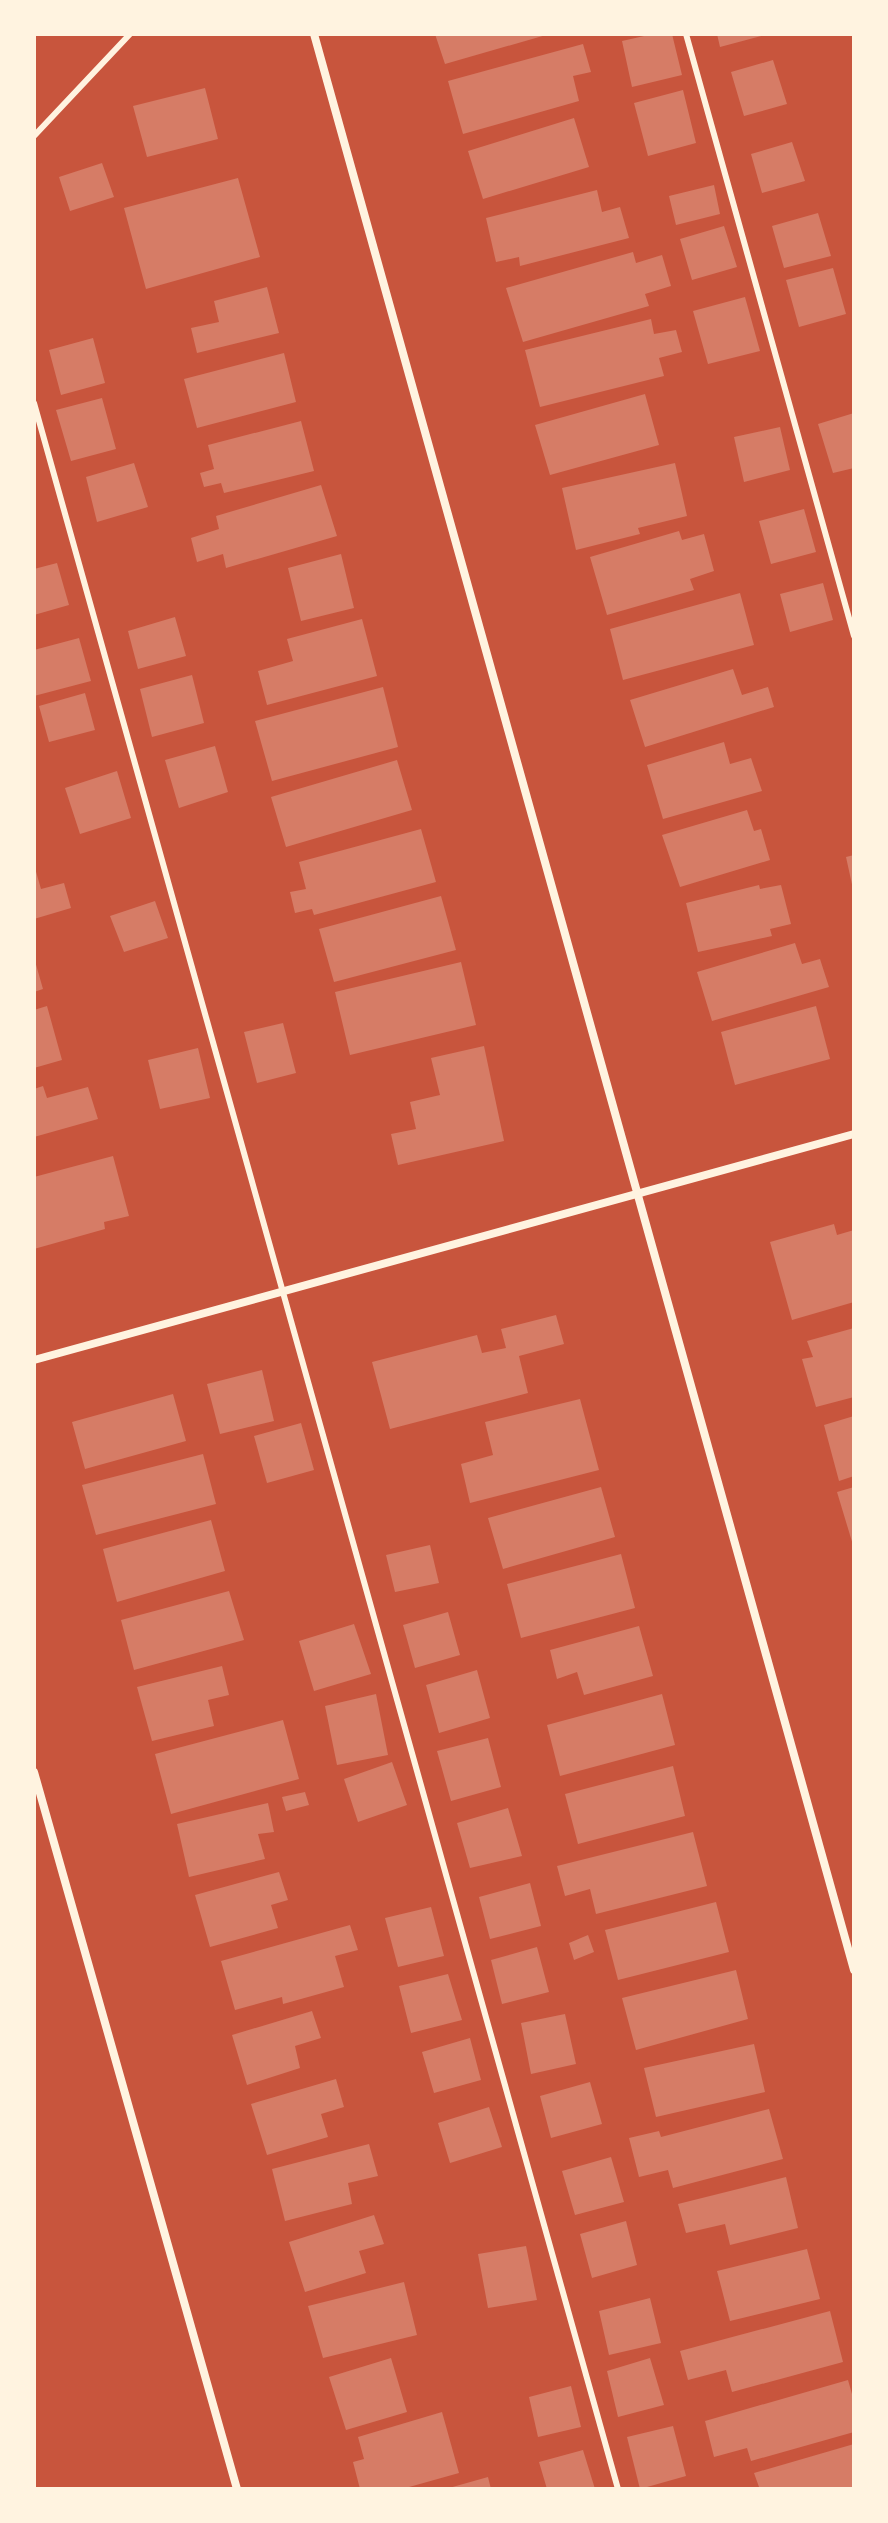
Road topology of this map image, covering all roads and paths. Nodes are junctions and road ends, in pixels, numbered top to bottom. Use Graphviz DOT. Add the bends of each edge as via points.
graph roads {
  1 [pos="130,34"];
  2 [pos="314,34"];
  3 [pos="686,34"];
  4 [pos="34,136"];
  5 [pos="34,403"];
  6 [pos="854,636"];
  7 [pos="854,1134"];
  8 [pos="637,1193"];
  9 [pos="282,1291"];
  10 [pos="34,1360"];
  11 [pos="34,1772"];
  12 [pos="854,1970"];
  13 [pos="237,2489"];
  14 [pos="618,2489"];
  1 -- 4 [label="lane"];
  2 -- 8 [label="street"];
  3 -- 6 [label="lane"];
  5 -- 9 [label="lane"];
  7 -- 8 [label="street"];
  8 -- 9 [label="street"];
  8 -- 12 [label="street"];
  9 -- 10 [label="street"];
  9 -- 14 [label="lane"];
  11 -- 13 [label="street"];
}
